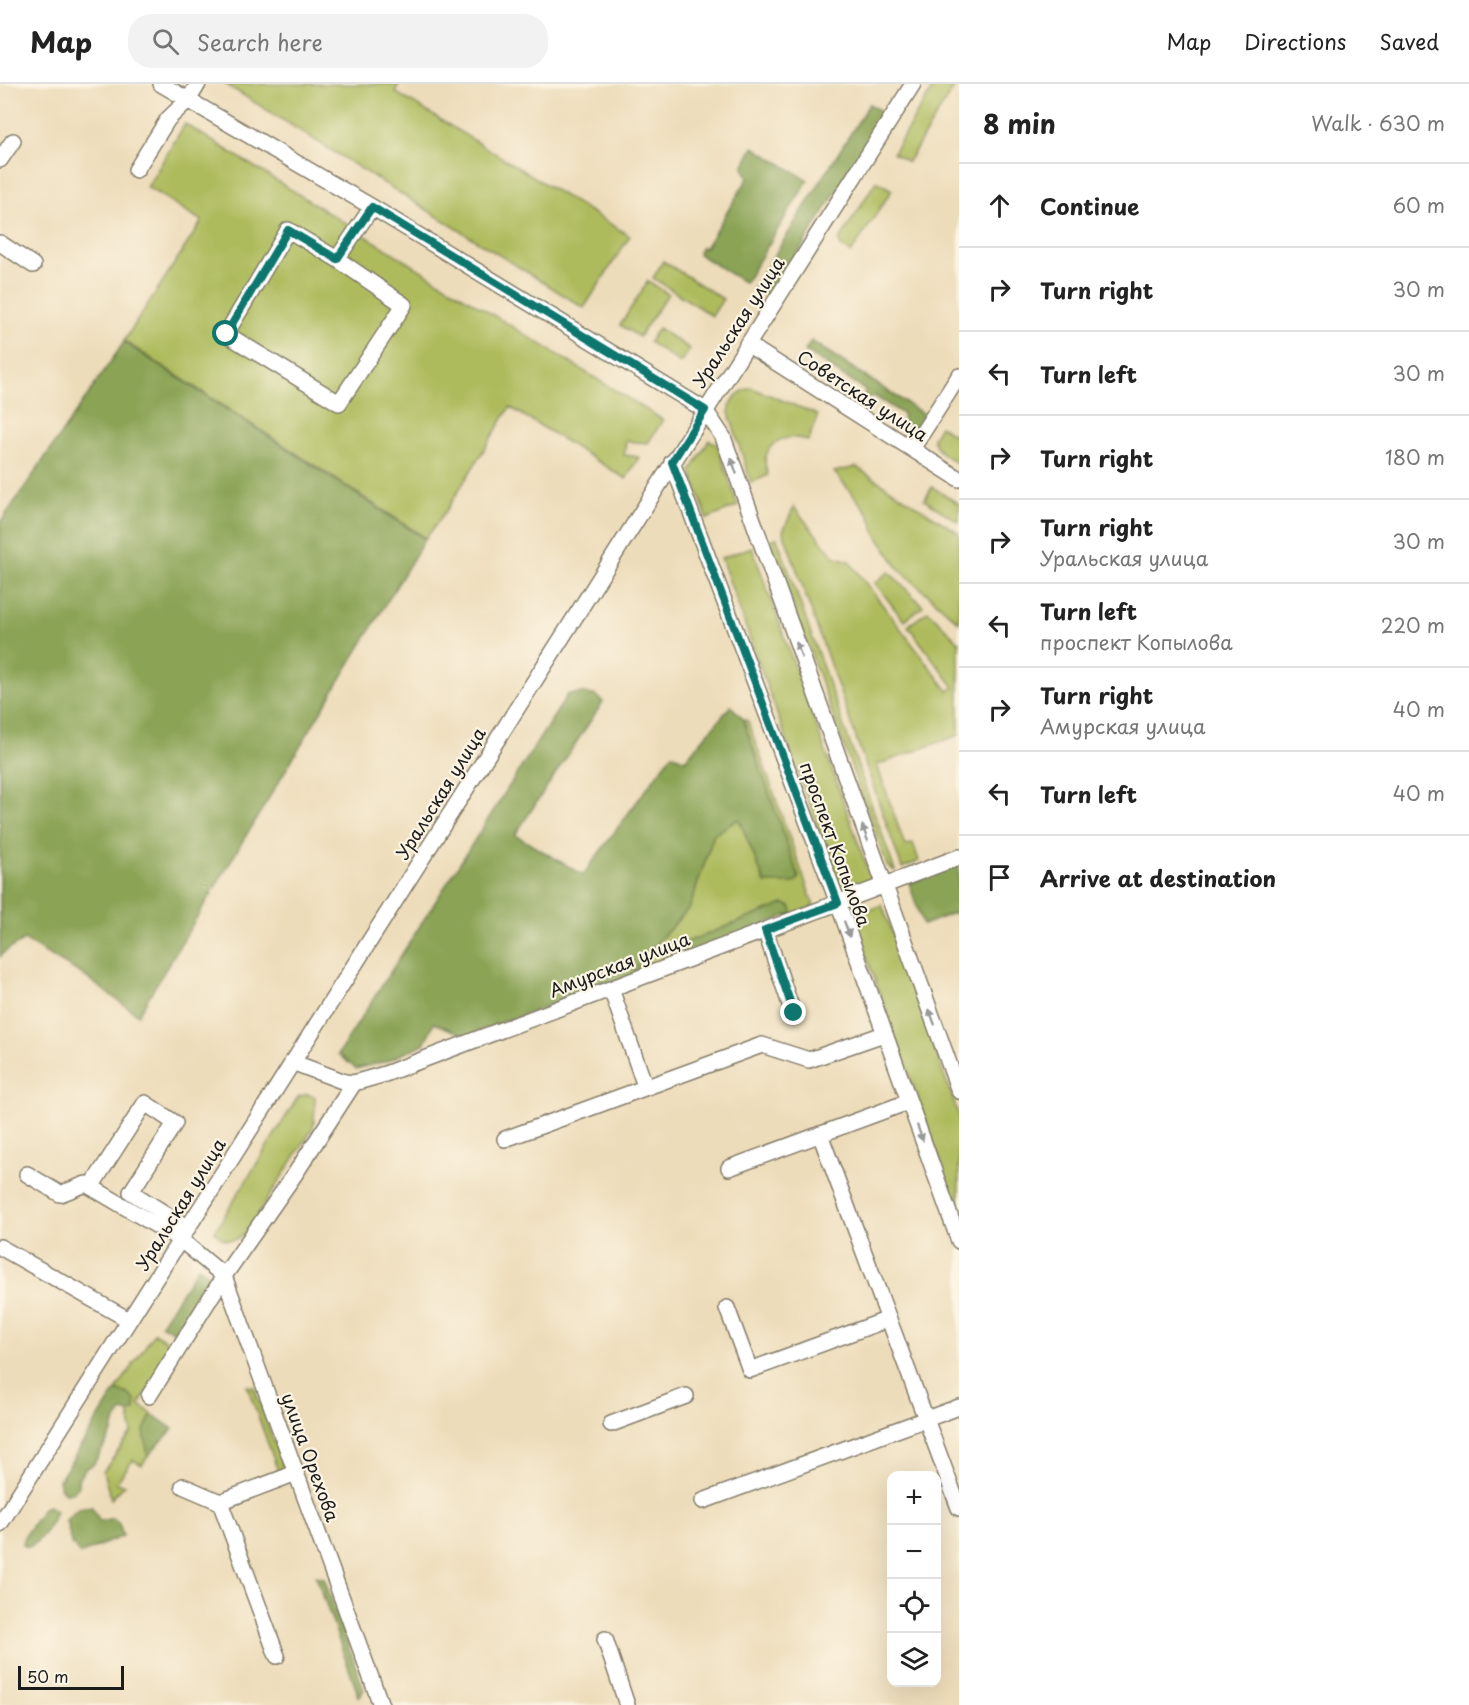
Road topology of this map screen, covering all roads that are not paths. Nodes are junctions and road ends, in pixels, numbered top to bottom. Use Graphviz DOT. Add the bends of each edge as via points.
graph roads {
  1 [pos="162,84"];
  2 [pos="198,84"];
  3 [pos="913,84"];
  4 [pos="189,99"];
  5 [pos="13,141"];
  6 [pos="0,160"];
  7 [pos="136,170"];
  8 [pos="372,207"];
  9 [pos="0,243"];
  10 [pos="337,259"];
  11 [pos="33,265"];
  12 [pos="747,344"];
  13 [pos="959,376"];
  14 [pos="705,410"];
  15 [pos="912,449"];
  16 [pos="672,462"];
  17 [pos="959,479"];
  18 [pos="959,857"];
  19 [pos="884,885"];
  20 [pos="838,903"];
  21 [pos="765,930"];
  22 [pos="611,989"];
  23 [pos="794,1013"];
  24 [pos="884,1034"];
  25 [pos="292,1062"];
  26 [pos="354,1083"];
  27 [pos="645,1086"];
  28 [pos="959,1091"];
  29 [pos="909,1102"];
  30 [pos="820,1134"];
  31 [pos="506,1139"];
  32 [pos="729,1168"];
  33 [pos="27,1174"];
  34 [pos="92,1187"];
  35 [pos="184,1234"];
  36 [pos="959,1241"];
  37 [pos="0,1247"];
  38 [pos="224,1276"];
  39 [pos="727,1308"];
  40 [pos="889,1318"];
  41 [pos="129,1320"];
  42 [pos="149,1396"];
  43 [pos="686,1396"];
  44 [pos="959,1407"];
  45 [pos="926,1419"];
  46 [pos="611,1425"];
  47 [pos="296,1473"];
  48 [pos="183,1486"];
  49 [pos="703,1501"];
  50 [pos="220,1502"];
  51 [pos="959,1508"];
  52 [pos="0,1524"];
  53 [pos="605,1639"];
  54 [pos="277,1656"];
  55 [pos="381,1705"];
  56 [pos="627,1705"];
  1 -- 4 [label="street"];
  2 -- 4 [label="street"];
  3 -- 12 [label="street, Уральская улица"];
  4 -- 7 [label="street" via="168,119"];
  4 -- 8 [label="street"];
  5 -- 6 [label="street"];
  8 -- 10 [label="street"];
  8 -- 14 [label="street"];
  9 -- 11 [label="street"];
  10 -- 10 [label="street" via="288,230 226,334 339,403 404,305"];
  12 -- 14 [label="street, Уральская улица"];
  12 -- 15 [label="street, Советская улица"];
  13 -- 15 [label="street"];
  14 -- 16 [label="street, Уральская улица"];
  19 -- 14 [label="street, проспект Копылова, one-way" via="723,436"];
  15 -- 17 [label="street, Советская улица"];
  16 -- 20 [label="street, проспект Копылова"];
  16 -- 25 [label="street, Уральская улица"];
  18 -- 19 [label="street, Амурская улица"];
  19 -- 20 [label="street, Амурская улица"];
  28 -- 19 [label="street, проспект Копылова, one-way"];
  20 -- 21 [label="street, Амурская улица"];
  20 -- 24 [label="street, проспект Копылова, one-way"];
  21 -- 22 [label="street, Амурская улица"];
  21 -- 23 [label="street"];
  22 -- 26 [label="street, Амурская улица"];
  22 -- 27 [label="street"];
  24 -- 27 [label="street" via="809,1060 762,1045"];
  24 -- 29 [label="street, проспект Копылова"];
  25 -- 26 [label="street"];
  25 -- 35 [label="street, Уральская улица"];
  26 -- 38 [label="street"];
  27 -- 31 [label="street"];
  29 -- 30 [label="street"];
  29 -- 36 [label="street, проспект Копылова, one-way"];
  30 -- 32 [label="street"];
  30 -- 40 [label="street"];
  33 -- 34 [label="street" via="60,1194 86,1184"];
  34 -- 35 [label="street"];
  34 -- 35 [label="street" via="145,1103 175,1123 131,1192"];
  35 -- 38 [label="street"];
  35 -- 41 [label="street, Уральская улица"];
  37 -- 41 [label="street"];
  38 -- 42 [label="street"];
  38 -- 47 [label="street, улица Орехова"];
  39 -- 40 [label="street" via="750,1370"];
  40 -- 45 [label="street"];
  41 -- 52 [label="street, Уральская улица"];
  43 -- 46 [label="street"];
  44 -- 45 [label="street"];
  45 -- 49 [label="street"];
  45 -- 51 [label="street"];
  47 -- 50 [label="street"];
  47 -- 55 [label="street, улица Орехова"];
  48 -- 50 [label="street"];
  50 -- 54 [label="street"];
  53 -- 56 [label="street"];
}
